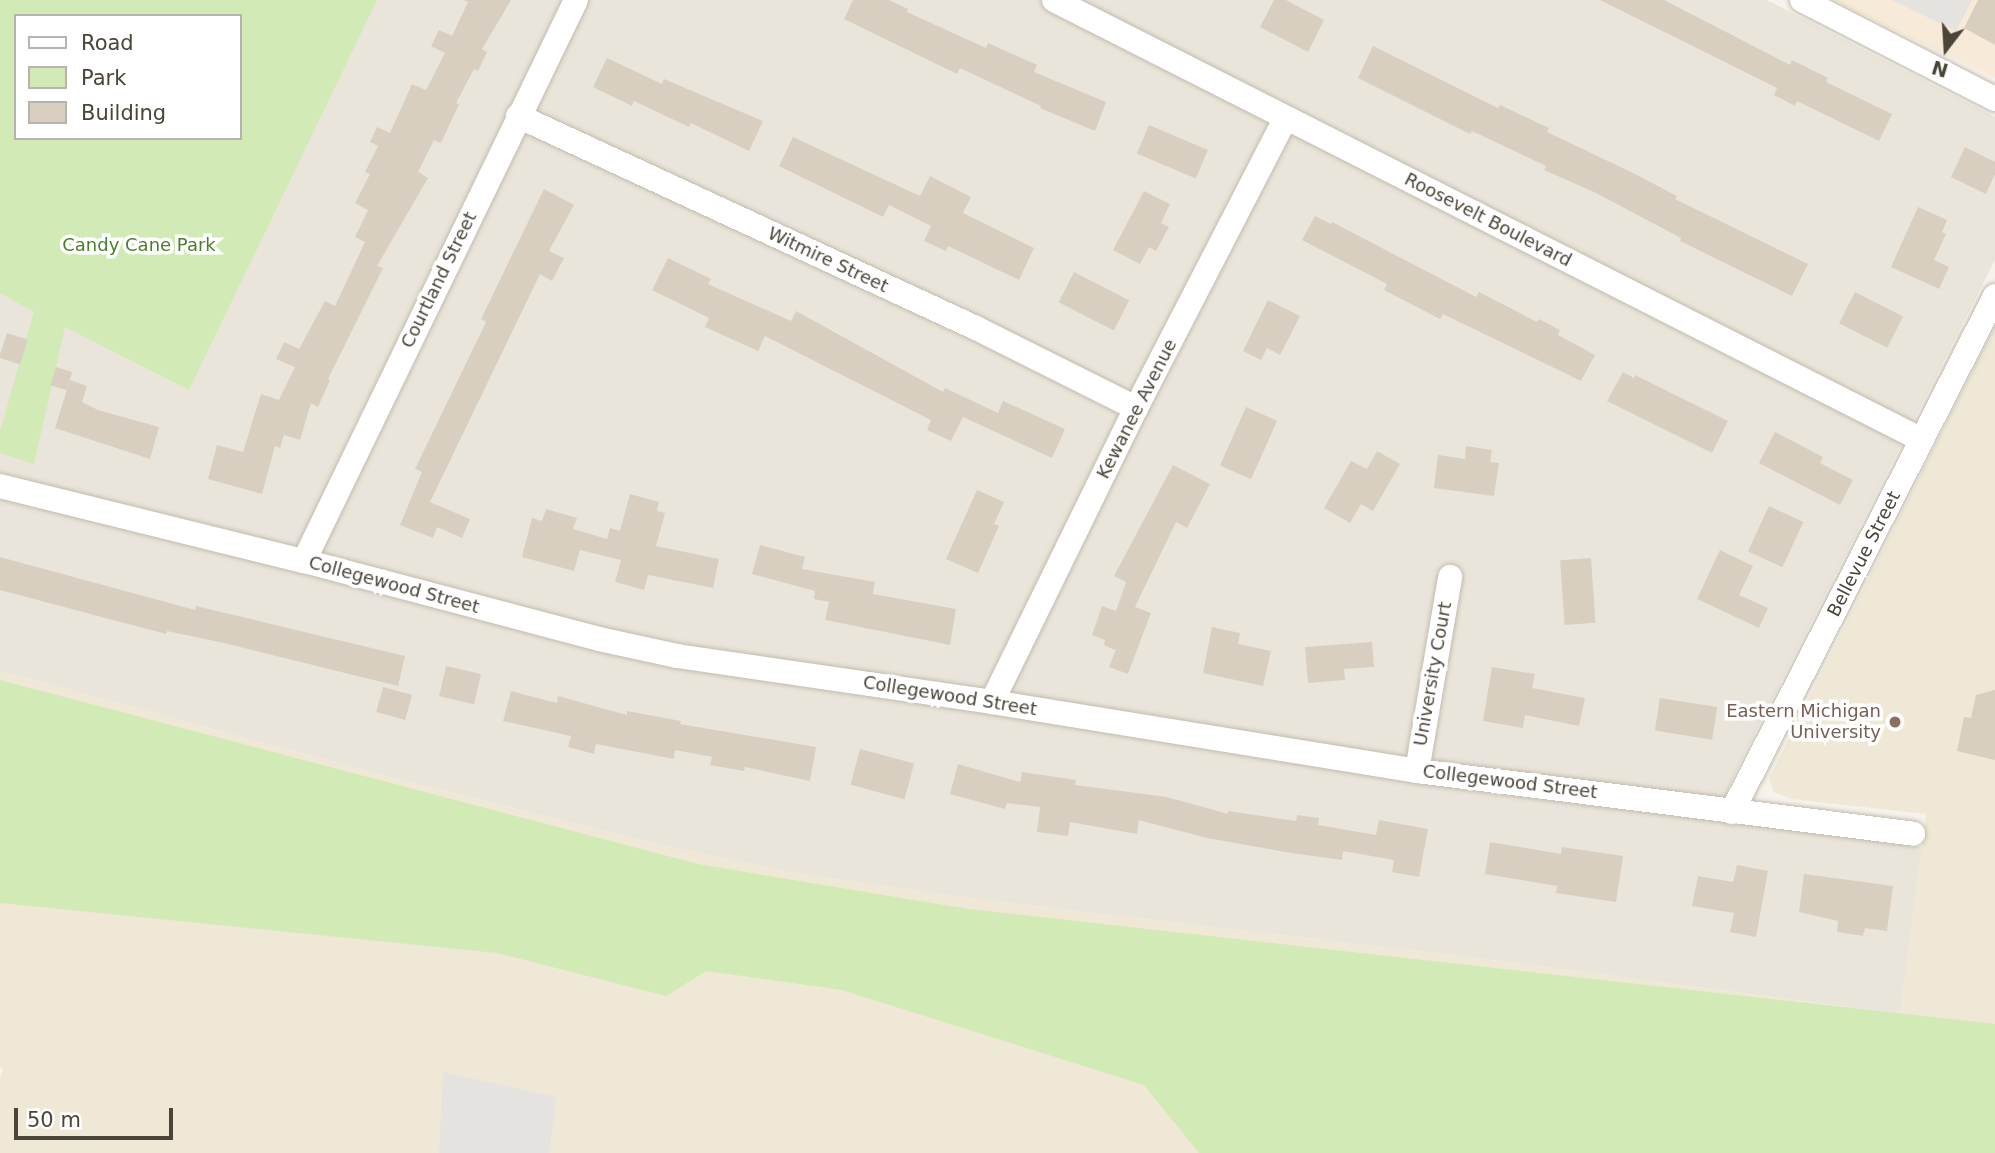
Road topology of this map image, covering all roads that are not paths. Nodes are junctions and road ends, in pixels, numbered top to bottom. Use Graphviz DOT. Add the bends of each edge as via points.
graph roads {
  1 [pos="576,0"];
  2 [pos="1054,0"];
  3 [pos="1802,0"];
  4 [pos="1995,99"];
  5 [pos="518,116"];
  6 [pos="1285,119"];
  7 [pos="1995,296"];
  8 [pos="1136,408"];
  9 [pos="1922,440"];
  10 [pos="0,486"];
  11 [pos="304,561"];
  12 [pos="1450,577"];
  13 [pos="992,702"];
  14 [pos="1417,771"];
  15 [pos="1732,812"];
  16 [pos="1913,834"];
  1 -- 5 [label="street, Courtland Street"];
  2 -- 6 [label="street, Roosevelt Boulevard"];
  3 -- 4 [label="street"];
  5 -- 8 [label="street, Witmire Street" via="976,328"];
  5 -- 11 [label="street, Courtland Street"];
  6 -- 8 [label="street, Kewanee Avenue"];
  6 -- 9 [label="street, Roosevelt Boulevard"];
  7 -- 9 [label="street, Bellevue Street"];
  8 -- 13 [label="street, Kewanee Avenue"];
  9 -- 15 [label="street, Bellevue Street"];
  10 -- 11 [label="street, Collegewood Street"];
  11 -- 13 [label="street, Collegewood Street" via="677,656"];
  12 -- 14 [label="street, University Court"];
  13 -- 14 [label="street, Collegewood Street"];
  14 -- 15 [label="street, Collegewood Street"];
  15 -- 16 [label="street, Collegewood Street"];
}
